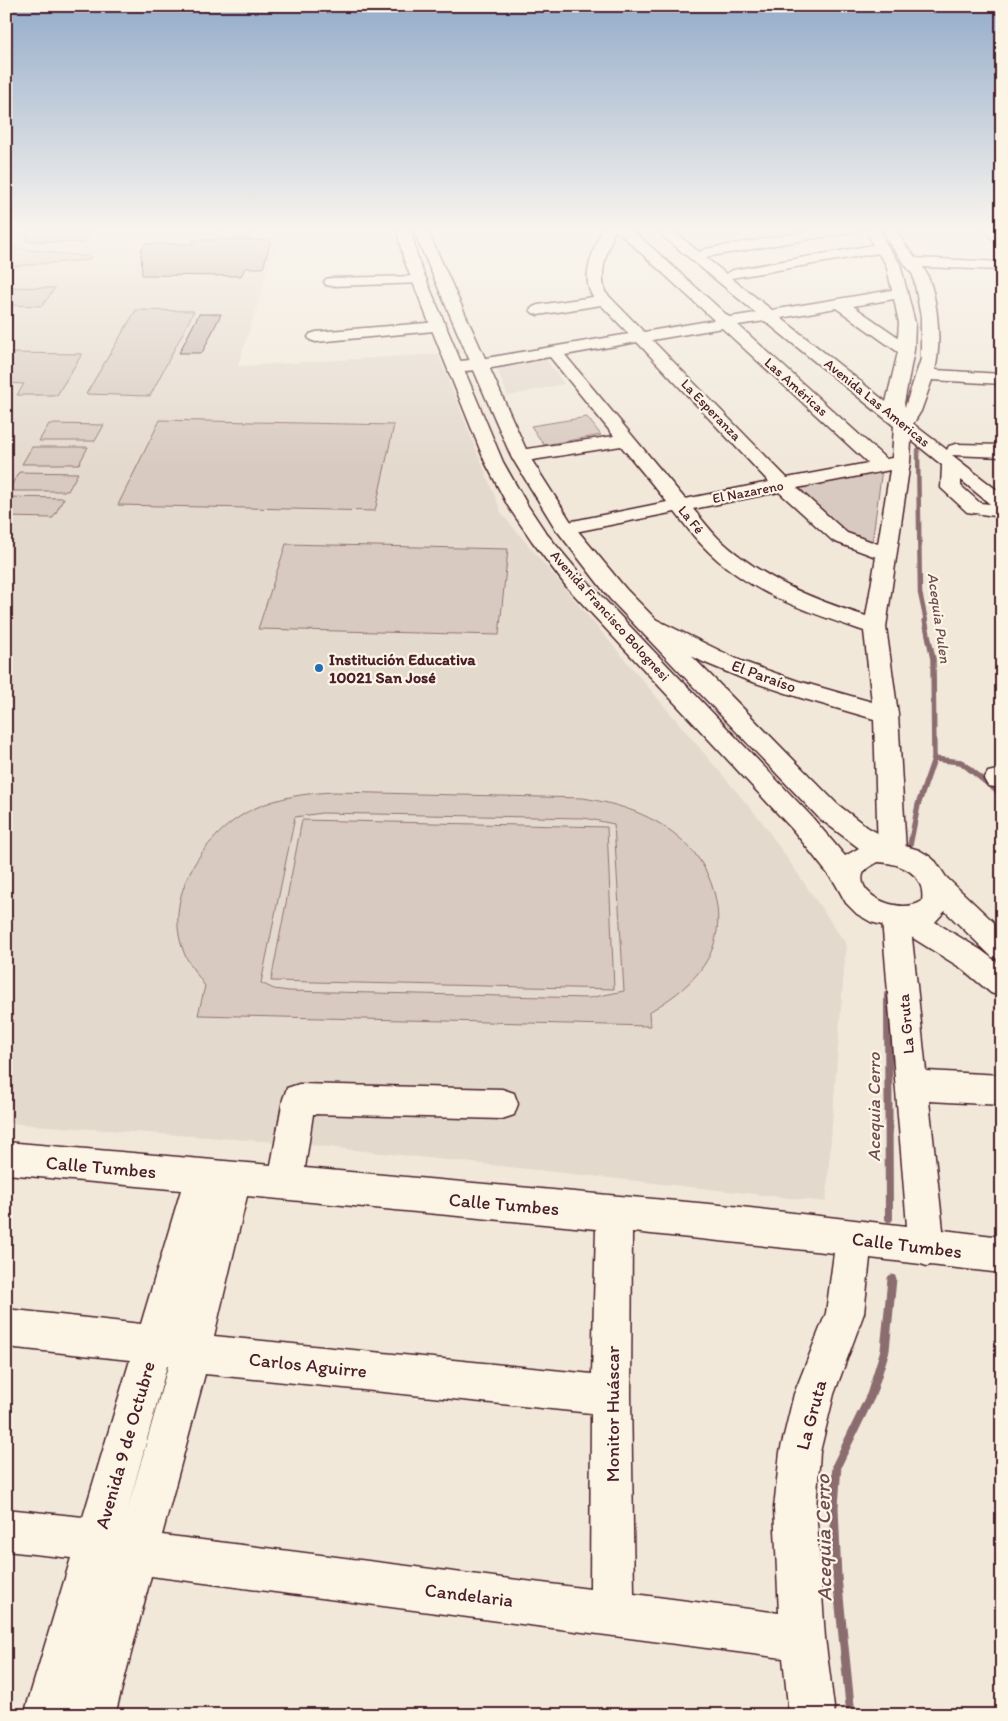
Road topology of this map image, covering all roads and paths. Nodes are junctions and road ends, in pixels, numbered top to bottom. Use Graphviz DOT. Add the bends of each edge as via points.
graph roads {
  1 [pos="431,307"];
  2 [pos="455,307"];
  3 [pos="556,307"];
  4 [pos="611,307"];
  5 [pos="708,307"];
  6 [pos="767,307"];
  7 [pos="768,307"];
  8 [pos="821,307"];
  9 [pos="845,307"];
  10 [pos="904,307"];
  11 [pos="925,307"];
  12 [pos="538,310"];
  13 [pos="776,315"];
  14 [pos="726,324"];
  15 [pos="439,328"];
  16 [pos="316,336"];
  17 [pos="641,338"];
  18 [pos="906,350"];
  19 [pos="554,352"];
  20 [pos="480,364"];
  21 [pos="456,366"];
  22 [pos="926,374"];
  23 [pos="1002,379"];
  24 [pos="895,403"];
  25 [pos="907,420"];
  26 [pos="625,440"];
  27 [pos="1002,451"];
  28 [pos="520,456"];
  29 [pos="953,457"];
  30 [pos="892,464"];
  31 [pos="783,485"];
  32 [pos="1002,488"];
  33 [pos="1002,504"];
  34 [pos="679,506"];
  35 [pos="1002,511"];
  36 [pos="565,528"];
  37 [pos="887,554"];
  38 [pos="647,624"];
  39 [pos="875,628"];
  40 [pos="886,714"];
  41 [pos="890,852"];
  42 [pos="849,880"];
  43 [pos="936,885"];
  44 [pos="901,919"];
  45 [pos="1002,948"];
  46 [pos="1002,984"];
  47 [pos="911,1085"];
  48 [pos="1002,1090"];
  49 [pos="502,1104"];
  50 [pos="6,1158"];
  51 [pos="218,1177"];
  52 [pos="284,1183"];
  53 [pos="614,1214"];
  54 [pos="854,1238"];
  55 [pos="926,1248"];
  56 [pos="1002,1255"];
  57 [pos="6,1328"];
  58 [pos="173,1348"];
  59 [pos="611,1395"];
  60 [pos="6,1530"];
  61 [pos="116,1547"];
  62 [pos="612,1614"];
  63 [pos="802,1638"];
  64 [pos="47,1715"];
  65 [pos="92,1715"];
  66 [pos="812,1715"];
  1 -- 15 [label="street, Avenida Francisco Bolognesi"];
  2 -- 20 [label="street, Avenida Francisco Bolognesi"];
  3 -- 12 [label="street"];
  4 -- 17 [label="street, La Esperanza"];
  5 -- 14 [label="street, Las Américas"];
  6 -- 13 [label="street, Avenida Las Americas"];
  7 -- 13 [label="street, Avenida Las Americas"];
  8 -- 13 [label="street"];
  9 -- 18 [label="street"];
  10 -- 18 [label="street"];
  11 -- 22 [label="street" via="929,324"];
  13 -- 14 [label="street"];
  13 -- 24 [label="street, Avenida Las Americas"];
  13 -- 25 [label="street, Avenida Las Americas"];
  14 -- 17 [label="street"];
  14 -- 30 [label="street, Las Américas"];
  15 -- 16 [label="street"];
  15 -- 21 [label="street, Avenida Francisco Bolognesi"];
  17 -- 19 [label="street"];
  17 -- 31 [label="street, La Esperanza"];
  18 -- 24 [label="street"];
  19 -- 20 [label="street"];
  19 -- 26 [label="street, La Fé"];
  20 -- 21 [label="street"];
  20 -- 28 [label="street, Avenida Francisco Bolognesi"];
  21 -- 42 [label="street, Avenida Francisco Bolognesi" via="494,462 539,537 574,581 802,824"];
  22 -- 23 [label="street"];
  22 -- 25 [label="street"];
  24 -- 25 [label="street"];
  25 -- 29 [label="street, Avenida Las Americas"];
  25 -- 30 [label="street"];
  26 -- 28 [label="street"];
  26 -- 34 [label="street, La Fé"];
  27 -- 29 [label="street"];
  28 -- 36 [label="street, Avenida Francisco Bolognesi"];
  29 -- 32 [label="street, Avenida Las Americas"];
  29 -- 33 [label="street, Avenida Las Americas"];
  29 -- 35 [label="street" via="951,488 974,508"];
  30 -- 31 [label="street, El Nazareno"];
  30 -- 37 [label="street"];
  31 -- 34 [label="street, El Nazareno"];
  31 -- 37 [label="street, La Esperanza" via="840,537"];
  34 -- 36 [label="street, El Nazareno"];
  34 -- 39 [label="street, La Fé" via="709,541 771,588"];
  36 -- 38 [label="street, Avenida Francisco Bolognesi" via="618,594"];
  37 -- 39 [label="street"];
  38 -- 40 [label="street, El Paraíso" via="731,665 768,679"];
  38 -- 41 [label="street, Avenida Francisco Bolognesi" via="828,811 857,834"];
  39 -- 40 [label="street"];
  40 -- 41 [label="street"];
  41 -- 42 [label="street" via="875,852 855,862"];
  41 -- 43 [label="street" via="920,864"];
  42 -- 44 [label="street" via="859,901 876,913"];
  43 -- 44 [label="street" via="938,895 928,912 919,917"];
  43 -- 45 [label="street"];
  44 -- 46 [label="street" via="963,954"];
  44 -- 47 [label="street, La Gruta"];
  47 -- 48 [label="street"];
  47 -- 55 [label="street, La Gruta"];
  49 -- 52 [label="street" via="299,1099"];
  50 -- 51 [label="street, Calle Tumbes"];
  51 -- 52 [label="street, Calle Tumbes"];
  51 -- 58 [label="street, Avenida 9 de Octubre"];
  52 -- 53 [label="street, Calle Tumbes"];
  53 -- 54 [label="street, Calle Tumbes"];
  53 -- 59 [label="street, Monitor Huáscar"];
  54 -- 55 [label="street, Calle Tumbes"];
  54 -- 63 [label="street, La Gruta" via="846,1313 814,1394 800,1452 795,1508"];
  55 -- 56 [label="street, Calle Tumbes"];
  57 -- 58 [label="street, Carlos Aguirre"];
  58 -- 59 [label="street, Carlos Aguirre"];
  58 -- 61 [label="street, Avenida 9 de Octubre"];
  59 -- 62 [label="street, Monitor Huáscar"];
  60 -- 61 [label="street, Candelaria"];
  61 -- 62 [label="street, Candelaria"];
  61 -- 64 [label="street, Avenida 9 de Octubre"];
  61 -- 65 [label="street, Avenida 9 de Octubre"];
  62 -- 63 [label="street, Candelaria"];
  63 -- 66 [label="street, La Gruta"];
}
